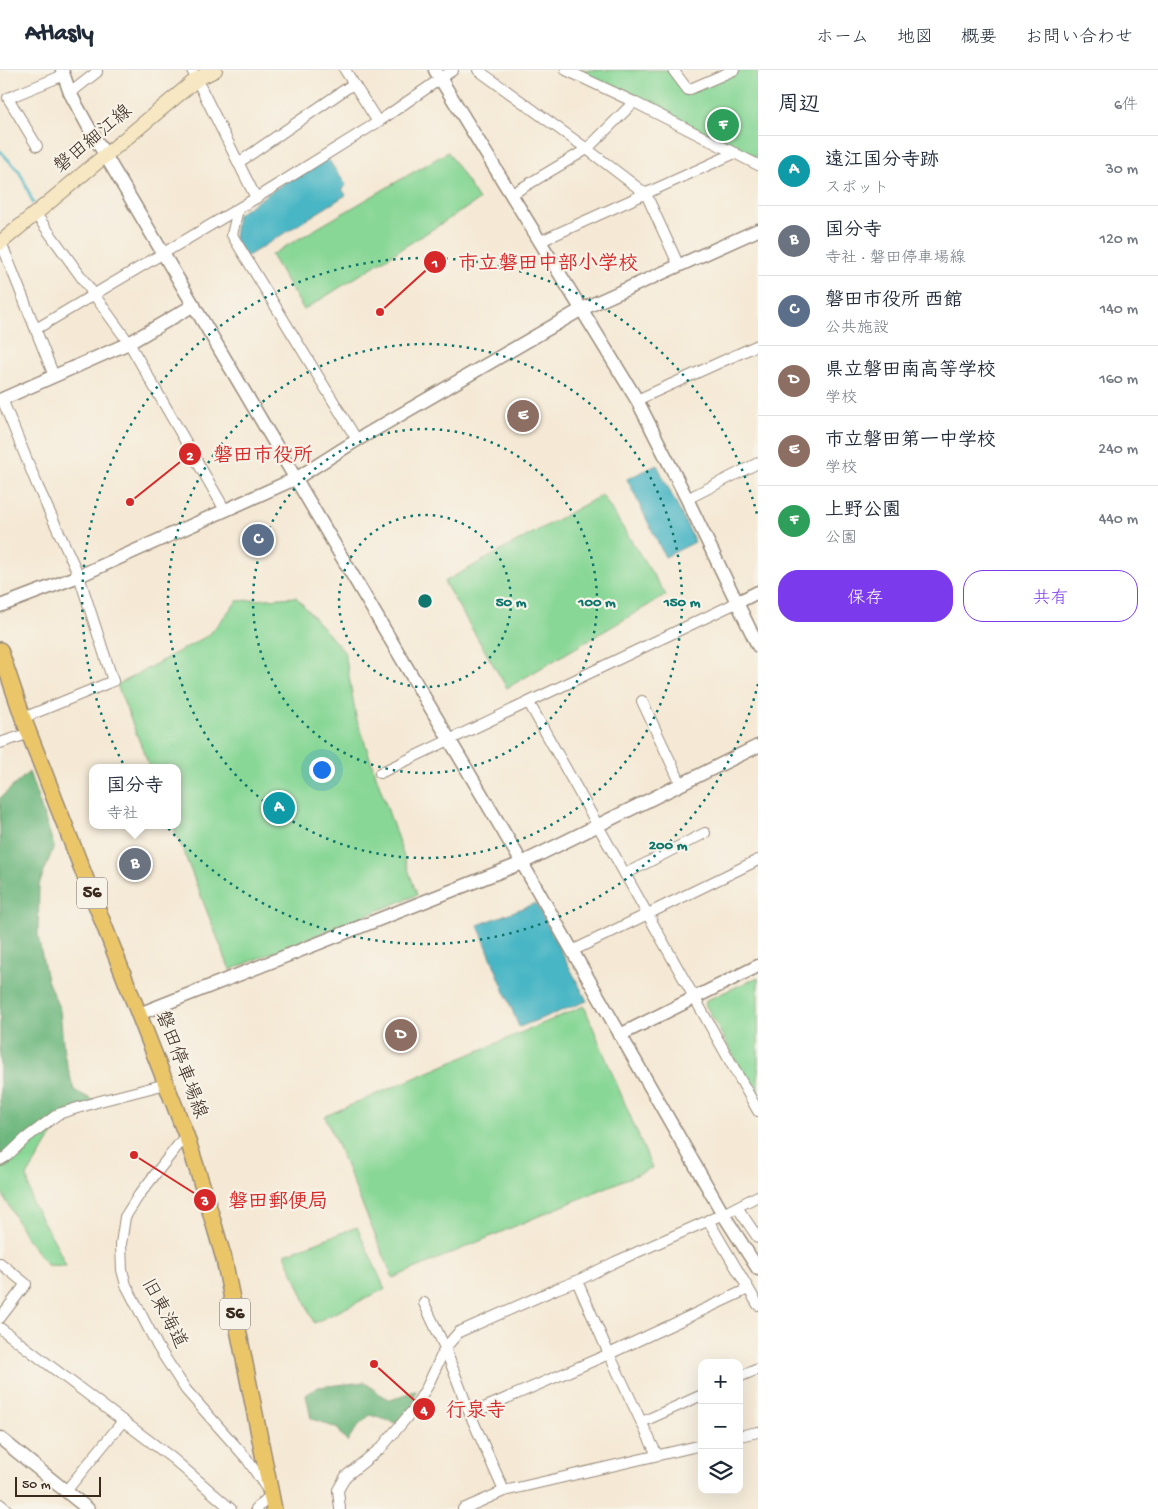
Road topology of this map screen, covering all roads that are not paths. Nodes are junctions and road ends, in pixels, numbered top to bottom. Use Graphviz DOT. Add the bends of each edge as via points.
graph roads {
  1 [pos="97,70"];
  2 [pos="215,70"];
  3 [pos="345,70"];
  4 [pos="453,70"];
  5 [pos="478,70"];
  6 [pos="566,70"];
  7 [pos="673,70"];
  8 [pos="734,70"];
  9 [pos="63,73"];
  10 [pos="438,74"];
  11 [pos="194,75"];
  12 [pos="353,84"];
  13 [pos="70,93"];
  14 [pos="634,102"];
  15 [pos="378,122"];
  16 [pos="37,146"];
  17 [pos="587,148"];
  18 [pos="735,153"];
  19 [pos="105,154"];
  20 [pos="238,163"];
  21 [pos="758,165"];
  22 [pos="512,194"];
  23 [pos="646,194"];
  24 [pos="256,198"];
  25 [pos="238,209"];
  26 [pos="35,213"];
  27 [pos="758,230"];
  28 [pos="541,241"];
  29 [pos="1,242"];
  30 [pos="163,253"];
  31 [pos="678,266"];
  32 [pos="93,294"];
  33 [pos="194,305"];
  34 [pos="582,309"];
  35 [pos="36,329"];
  36 [pos="129,343"];
  37 [pos="758,345"];
  38 [pos="54,376"];
  39 [pos="1,399"];
  40 [pos="637,400"];
  41 [pos="357,440"];
  42 [pos="758,463"];
  43 [pos="296,478"];
  44 [pos="687,499"];
  45 [pos="225,510"];
  46 [pos="79,576"];
  47 [pos="758,592"];
  48 [pos="736,603"];
  49 [pos="0,606"];
  50 [pos="758,646"];
  51 [pos="0,650"];
  52 [pos="642,701"];
  53 [pos="529,703"];
  54 [pos="23,718"];
  55 [pos="30,733"];
  56 [pos="450,741"];
  57 [pos="0,743"];
  58 [pos="758,746"];
  59 [pos="380,773"];
  60 [pos="681,784"];
  61 [pos="597,825"];
  62 [pos="705,833"];
  63 [pos="758,860"];
  64 [pos="522,862"];
  65 [pos="624,874"];
  66 [pos="647,914"];
  67 [pos="572,951"];
  68 [pos="758,966"];
  69 [pos="694,998"];
  70 [pos="139,1014"];
  71 [pos="620,1035"];
  72 [pos="166,1084"];
  73 [pos="758,1111"];
  74 [pos="186,1135"];
  75 [pos="0,1160"];
  76 [pos="758,1196"];
  77 [pos="736,1207"];
  78 [pos="723,1214"];
  79 [pos="708,1220"];
  80 [pos="758,1238"];
  81 [pos="0,1263"];
  82 [pos="758,1269"];
  83 [pos="577,1281"];
  84 [pos="748,1289"];
  85 [pos="424,1303"];
  86 [pos="758,1305"];
  87 [pos="0,1318"];
  88 [pos="0,1328"];
  89 [pos="445,1348"];
  90 [pos="609,1354"];
  91 [pos="758,1369"];
  92 [pos="743,1375"];
  93 [pos="698,1396"];
  94 [pos="470,1414"];
  95 [pos="123,1421"];
  96 [pos="642,1422"];
  97 [pos="758,1432"];
  98 [pos="743,1435"];
  99 [pos="0,1438"];
  100 [pos="698,1446"];
  101 [pos="657,1455"];
  102 [pos="66,1491"];
  103 [pos="504,1491"];
  104 [pos="272,1502"];
  105 [pos="0,1504"];
  106 [pos="6,1509"];
  107 [pos="88,1509"];
  108 [pos="231,1509"];
  109 [pos="256,1509"];
  110 [pos="340,1509"];
  111 [pos="463,1509"];
  1 -- 13 [label="street"];
  2 -- 11 [label="main road, 磐田細江線"];
  3 -- 12 [label="street"];
  4 -- 10 [label="street"];
  5 -- 17 [label="street"];
  6 -- 14 [label="street"];
  7 -- 8 [label="street" via="688,90"];
  9 -- 13 [label="street"];
  9 -- 16 [label="street" via="8,98"];
  10 -- 15 [label="street"];
  10 -- 22 [label="street"];
  11 -- 19 [label="main road, 磐田細江線"];
  11 -- 20 [label="street"];
  12 -- 15 [label="street"];
  12 -- 20 [label="street"];
  13 -- 19 [label="street"];
  14 -- 17 [label="street"];
  14 -- 18 [label="street"];
  15 -- 24 [label="street"];
  17 -- 22 [label="street"];
  17 -- 23 [label="street"];
  18 -- 21 [label="street"];
  18 -- 23 [label="street"];
  19 -- 26 [label="main road, 磐田細江線"];
  19 -- 30 [label="street"];
  20 -- 24 [label="street"];
  22 -- 28 [label="street"];
  23 -- 28 [label="street"];
  23 -- 31 [label="street"];
  24 -- 25 [label="street"];
  25 -- 30 [label="street"];
  25 -- 41 [label="street" via="232,236"];
  26 -- 29 [label="main road, 磐田細江線"];
  26 -- 32 [label="street"];
  27 -- 31 [label="street"];
  28 -- 34 [label="street"];
  29 -- 35 [label="street"];
  30 -- 32 [label="street"];
  30 -- 33 [label="street"];
  31 -- 34 [label="street"];
  32 -- 35 [label="street"];
  32 -- 36 [label="street"];
  33 -- 36 [label="street"];
  33 -- 43 [label="street"];
  34 -- 40 [label="street"];
  34 -- 41 [label="street"];
  35 -- 38 [label="street"];
  36 -- 38 [label="street"];
  36 -- 45 [label="street"];
  37 -- 40 [label="street"];
  38 -- 39 [label="street"];
  39 -- 46 [label="street"];
  40 -- 44 [label="street"];
  41 -- 43 [label="street"];
  42 -- 44 [label="street"];
  43 -- 45 [label="street"];
  43 -- 56 [label="street"];
  44 -- 48 [label="street"];
  45 -- 46 [label="street"];
  46 -- 49 [label="street"];
  46 -- 54 [label="street" via="113,681"];
  47 -- 48 [label="street"];
  48 -- 50 [label="street"];
  48 -- 53 [label="street"];
  51 -- 54 [label="main road, 磐田停車場線 / 56"];
  52 -- 60 [label="street"];
  53 -- 56 [label="street"];
  53 -- 61 [label="street"];
  54 -- 55 [label="main road, 磐田停車場線 / 56"];
  55 -- 57 [label="street"];
  55 -- 70 [label="main road, 磐田停車場線 / 56"];
  56 -- 59 [label="street"];
  56 -- 64 [label="street"];
  58 -- 60 [label="street"];
  60 -- 61 [label="street"];
  61 -- 64 [label="street"];
  61 -- 65 [label="street"];
  62 -- 65 [label="street"];
  63 -- 66 [label="street"];
  64 -- 67 [label="street"];
  64 -- 70 [label="street"];
  65 -- 66 [label="street"];
  66 -- 67 [label="street"];
  66 -- 69 [label="street"];
  67 -- 71 [label="street"];
  68 -- 69 [label="street"];
  69 -- 71 [label="street"];
  69 -- 73 [label="street"];
  70 -- 72 [label="main road, 磐田停車場線 / 56"];
  71 -- 78 [label="street"];
  72 -- 74 [label="main road, 磐田停車場線 / 56"];
  72 -- 75 [label="street" via="58,1114"];
  74 -- 104 [label="main road, 磐田停車場線 / 56" via="224,1259"];
  74 -- 104 [label="street, 旧東海道" via="125,1217 120,1244 124,1278 158,1347 186,1390 246,1459"];
  76 -- 77 [label="street"];
  77 -- 78 [label="street"];
  77 -- 80 [label="street"];
  78 -- 79 [label="street"];
  78 -- 82 [label="street"];
  79 -- 83 [label="street"];
  79 -- 84 [label="street"];
  81 -- 87 [label="street" via="26,1284"];
  83 -- 89 [label="street" via="459,1332"];
  83 -- 90 [label="street"];
  84 -- 86 [label="street"];
  84 -- 90 [label="street"];
  85 -- 89 [label="street"];
  88 -- 95 [label="street"];
  89 -- 94 [label="street"];
  89 -- 110 [label="street" via="413,1410 381,1448 346,1476 338,1490"];
  90 -- 94 [label="street"];
  90 -- 96 [label="street"];
  91 -- 92 [label="street"];
  93 -- 96 [label="street"];
  94 -- 103 [label="street"];
  95 -- 102 [label="street"];
  95 -- 108 [label="street"];
  96 -- 101 [label="street"];
  97 -- 98 [label="street"];
  99 -- 102 [label="street"];
  100 -- 101 [label="street"];
  101 -- 103 [label="street"];
  102 -- 107 [label="street"];
  103 -- 111 [label="street"];
  104 -- 109 [label="street"];
  105 -- 106 [label="street"];
}
